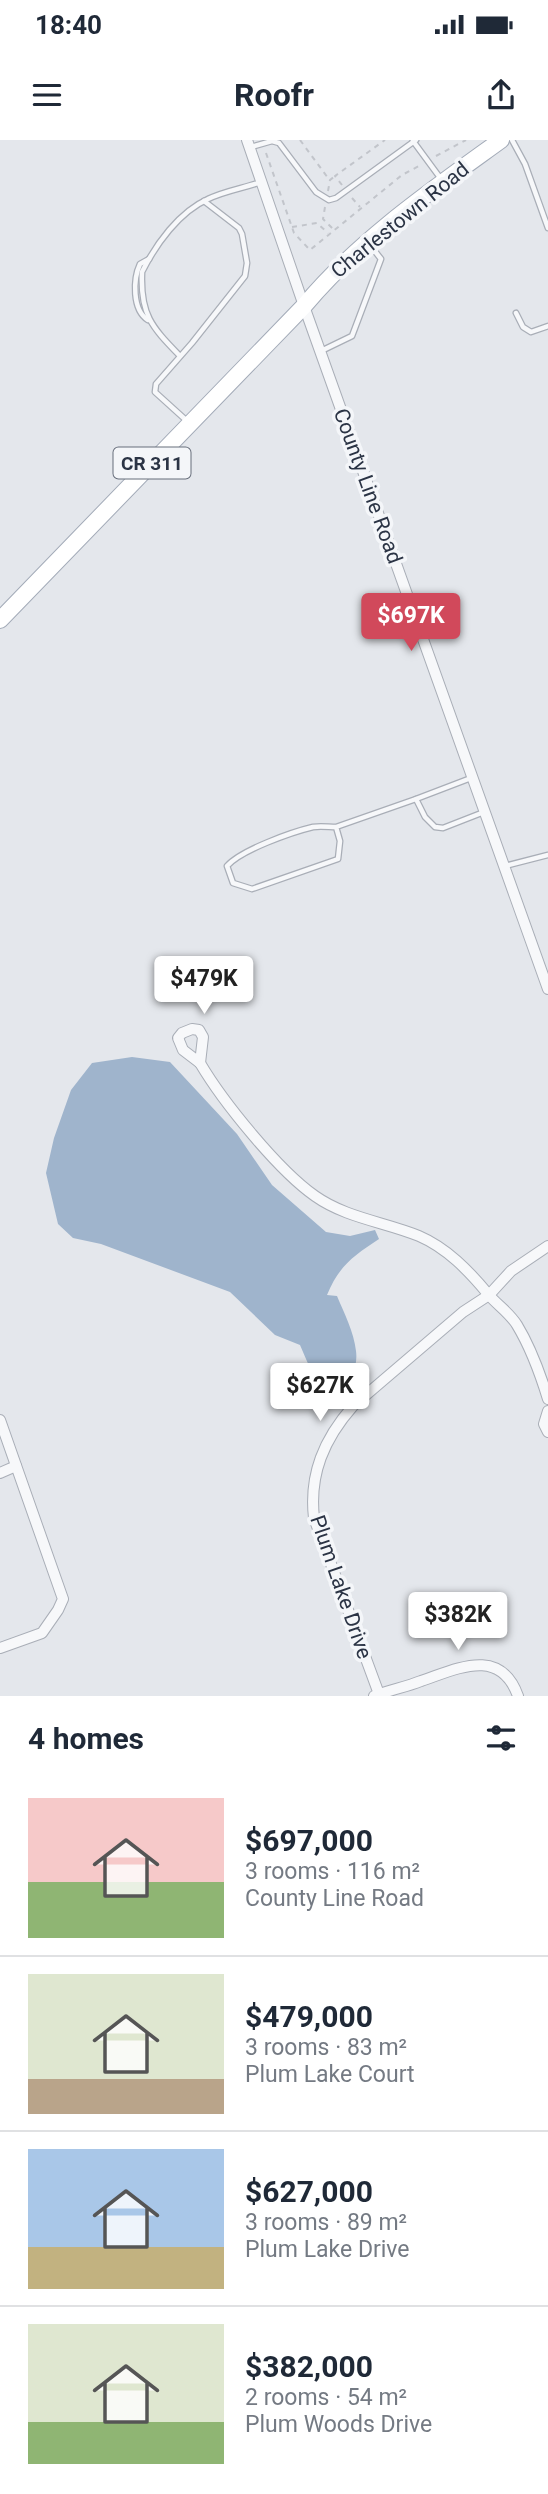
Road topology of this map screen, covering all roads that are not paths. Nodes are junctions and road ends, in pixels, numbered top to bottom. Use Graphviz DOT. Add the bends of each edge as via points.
graph roads {
  1 [pos="272,140"];
  2 [pos="414,140"];
  3 [pos="501,140"];
  4 [pos="512,140"];
  5 [pos="249,144"];
  6 [pos="262,182"];
  7 [pos="443,183"];
  8 [pos="204,201"];
  9 [pos="548,228"];
  10 [pos="369,243"];
  11 [pos="304,306"];
  12 [pos="516,313"];
  13 [pos="548,326"];
  14 [pos="320,352"];
  15 [pos="180,356"];
  16 [pos="190,424"];
  17 [pos="0,620"];
  18 [pos="472,778"];
  19 [pos="416,799"];
  20 [pos="485,812"];
  21 [pos="336,827"];
  22 [pos="548,855"];
  23 [pos="504,867"];
  24 [pos="545,971"];
  25 [pos="548,989"];
  26 [pos="200,1063"];
  27 [pos="548,1246"];
  28 [pos="489,1295"];
  29 [pos="548,1399"];
  30 [pos="548,1410"];
  31 [pos="0,1420"];
  32 [pos="548,1432"];
  33 [pos="16,1466"];
  34 [pos="0,1473"];
  35 [pos="0,1648"];
  36 [pos="376,1695"];
  37 [pos="518,1696"];
  1 -- 2 [label="lane" via="328,200"];
  1 -- 5 [label="lane"];
  2 -- 7 [label="lane"];
  3 -- 7 [label="main road, Charlestown Road"];
  4 -- 9 [label="lane"];
  5 -- 6 [label="street, County Line Road"];
  6 -- 8 [label="lane"];
  6 -- 11 [label="street, County Line Road"];
  7 -- 10 [label="main road, Charlestown Road"];
  8 -- 15 [label="lane" via="177,222 142,272 150,321"];
  8 -- 15 [label="lane" via="239,228 247,272"];
  10 -- 11 [label="main road, Charlestown Road"];
  10 -- 14 [label="lane" via="381,259 352,336"];
  11 -- 14 [label="street, County Line Road"];
  11 -- 16 [label="main road, CR 311"];
  12 -- 13 [label="lane" via="531,332"];
  14 -- 18 [label="street, County Line Road"];
  15 -- 16 [label="lane" via="163,374 155,392"];
  16 -- 17 [label="main road, CR 311"];
  18 -- 19 [label="lane"];
  18 -- 20 [label="street, County Line Road"];
  19 -- 20 [label="lane" via="435,827"];
  19 -- 21 [label="lane"];
  20 -- 23 [label="street, County Line Road"];
  21 -- 21 [label="lane" via="341,841 338,859 251,889 233,883 227,866 234,858 316,827"];
  22 -- 23 [label="lane"];
  23 -- 24 [label="street, County Line Road"];
  24 -- 25 [label="street, County Line Road"];
  26 -- 28 [label="street" via="252,1132 315,1196 341,1211 431,1242 470,1271"];
  27 -- 28 [label="street, Plum Lake Drive" via="512,1271"];
  28 -- 29 [label="street" via="516,1323"];
  28 -- 36 [label="street, Plum Lake Drive" via="353,1406 329,1437 318,1461 314,1518"];
  30 -- 32 [label="street" via="544,1424"];
  31 -- 33 [label="street"];
  33 -- 34 [label="street"];
  33 -- 35 [label="street" via="62,1599 42,1633"];
  36 -- 37 [label="street" via="467,1665 483,1665 505,1674"];
}
